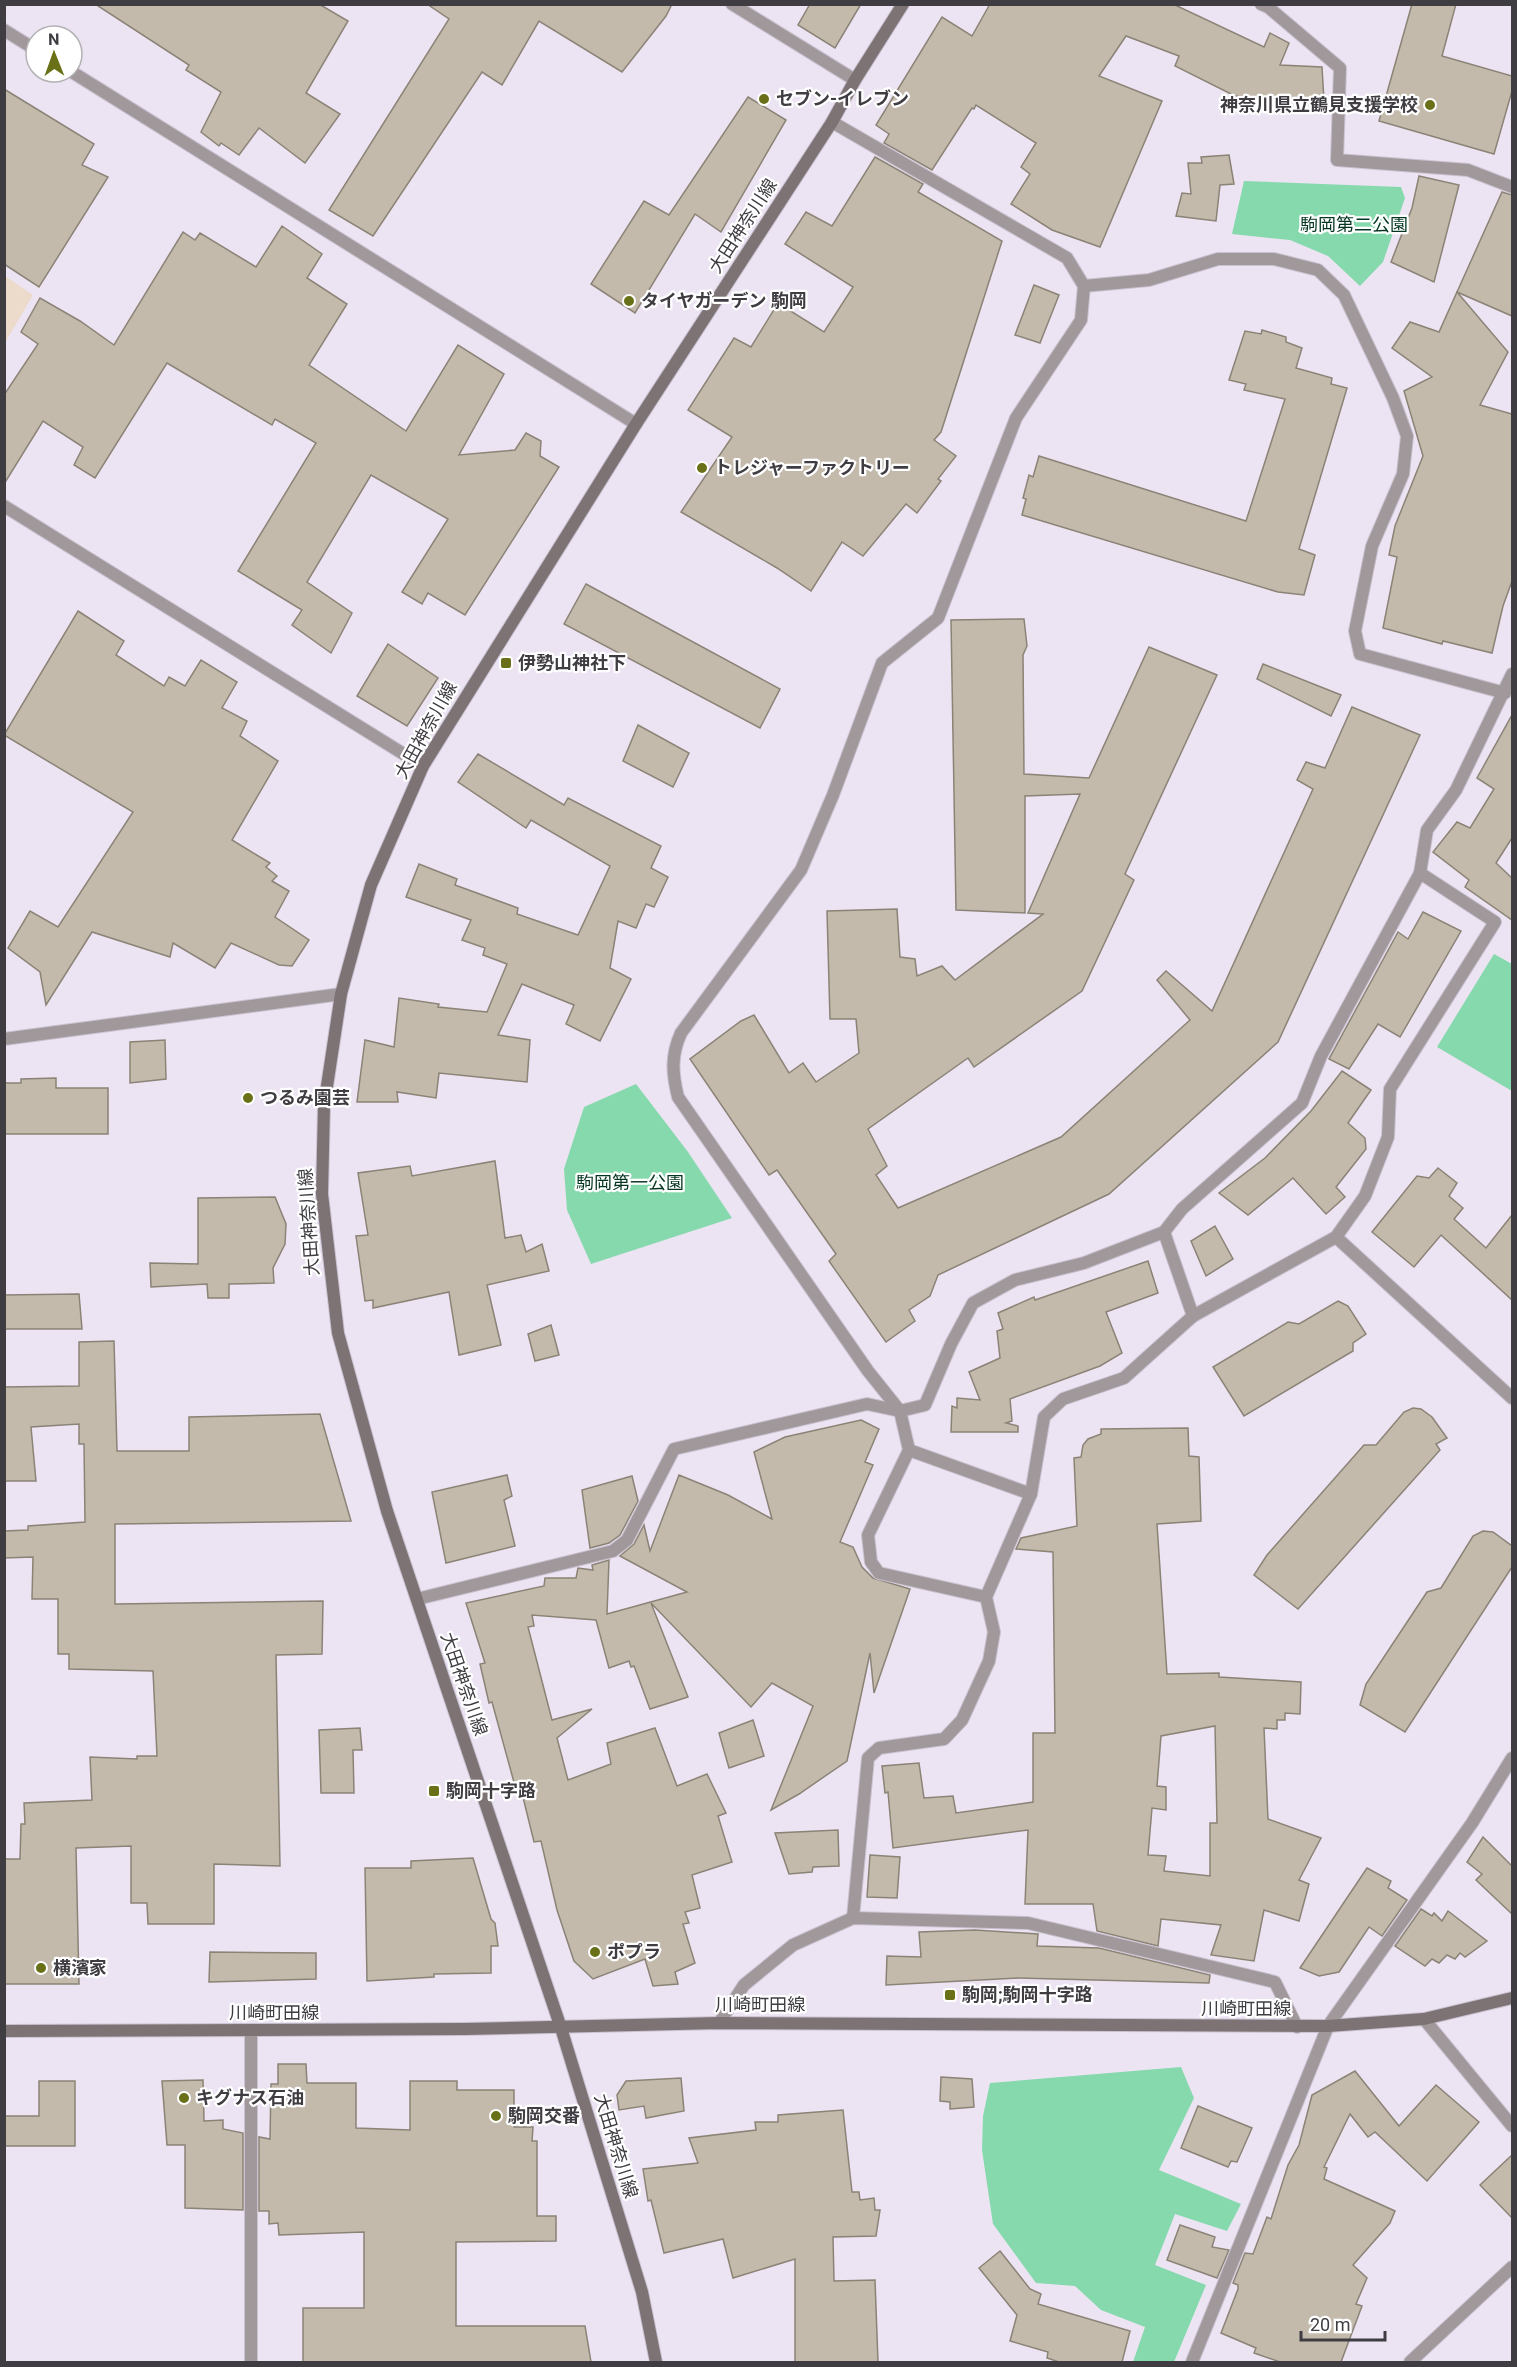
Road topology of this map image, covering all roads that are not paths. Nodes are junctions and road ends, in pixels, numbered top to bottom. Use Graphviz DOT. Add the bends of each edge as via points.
graph roads {
  1 [pos="732,4"];
  2 [pos="903,4"];
  3 [pos="1261,4"];
  4 [pos="4,30"];
  5 [pos="24,42"];
  6 [pos="84,79"];
  7 [pos="855,80"];
  8 [pos="832,122"];
  9 [pos="1512,187"];
  10 [pos="1084,286"];
  11 [pos="636,424"];
  12 [pos="4,506"];
  13 [pos="1512,674"];
  14 [pos="1505,693"];
  15 [pos="423,766"];
  16 [pos="1420,873"];
  17 [pos="341,994"];
  18 [pos="4,1039"];
  19 [pos="1164,1232"];
  20 [pos="1336,1237"];
  21 [pos="1193,1316"];
  22 [pos="1512,1398"];
  23 [pos="900,1411"];
  24 [pos="909,1450"];
  25 [pos="1031,1494"];
  26 [pos="986,1597"];
  27 [pos="417,1599"];
  28 [pos="1512,1758"];
  29 [pos="853,1918"];
  30 [pos="1512,1998"];
  31 [pos="1424,2019"];
  32 [pos="719,2023"];
  33 [pos="1328,2026"];
  34 [pos="1297,2027"];
  35 [pos="561,2028"];
  36 [pos="4,2031"];
  37 [pos="251,2032"];
  38 [pos="1512,2126"];
  39 [pos="1512,2267"];
  40 [pos="250,2362"];
  41 [pos="656,2362"];
  42 [pos="1192,2362"];
  43 [pos="1410,2362"];
  1 -- 7 [label="street"];
  2 -- 7 [label="main road, 大田神奈川線"];
  3 -- 9 [label="street" via="1340,68 1337,160 1468,170"];
  4 -- 5 [label="street"];
  6 -- 11 [label="street"];
  7 -- 8 [label="main road, 大田神奈川線"];
  8 -- 10 [label="street" via="1067,258"];
  8 -- 11 [label="main road, 大田神奈川線"];
  10 -- 14 [label="street" via="1149,279 1218,259 1274,259 1318,270 1344,295 1407,436 1403,474 1372,546 1355,631 1360,654"];
  10 -- 23 [label="street" via="1081,320 1016,418 938,618 882,663 801,870 681,1033 672,1061 678,1097 868,1371"];
  11 -- 15 [label="main road, 大田神奈川線"];
  12 -- 15 [label="street"];
  13 -- 14 [label="street"];
  14 -- 16 [label="street" via="1456,790 1427,830"];
  15 -- 17 [label="main road, 大田神奈川線" via="371,885"];
  16 -- 19 [label="street" via="1321,1056 1302,1103 1182,1209"];
  16 -- 20 [label="street" via="1495,922 1390,1089 1388,1137 1365,1196"];
  17 -- 18 [label="street"];
  17 -- 27 [label="main road, 大田神奈川線" via="324,1106 322,1194 338,1334 387,1511"];
  19 -- 21 [label="street"];
  19 -- 23 [label="street" via="1084,1263 1015,1280 973,1303 925,1406"];
  20 -- 21 [label="street"];
  20 -- 22 [label="street"];
  21 -- 25 [label="street" via="1124,1378 1063,1399 1044,1418"];
  23 -- 24 [label="street"];
  23 -- 27 [label="street" via="867,1404 674,1449 627,1540 613,1551"];
  24 -- 25 [label="street"];
  24 -- 26 [label="street" via="868,1535 871,1562 879,1573"];
  25 -- 26 [label="street"];
  26 -- 29 [label="street" via="994,1632 989,1661 963,1720 944,1739 879,1748 868,1758"];
  27 -- 35 [label="main road, 大田神奈川線"];
  28 -- 33 [label="street" via="1472,1823"];
  29 -- 32 [label="street" via="793,1946 744,1985"];
  29 -- 34 [label="street" via="1028,1923 1181,1958 1275,1982"];
  30 -- 31 [label="main road, 川崎町田線"];
  31 -- 33 [label="main road, 川崎町田線"];
  31 -- 38 [label="street"];
  32 -- 34 [label="main road, 川崎町田線"];
  32 -- 35 [label="main road, 川崎町田線"];
  33 -- 34 [label="main road, 川崎町田線"];
  33 -- 42 [label="street"];
  35 -- 37 [label="main road, 川崎町田線"];
  35 -- 41 [label="main road, 大田神奈川線" via="642,2292"];
  36 -- 37 [label="main road, 川崎町田線"];
  37 -- 40 [label="street"];
  39 -- 43 [label="street"];
}
